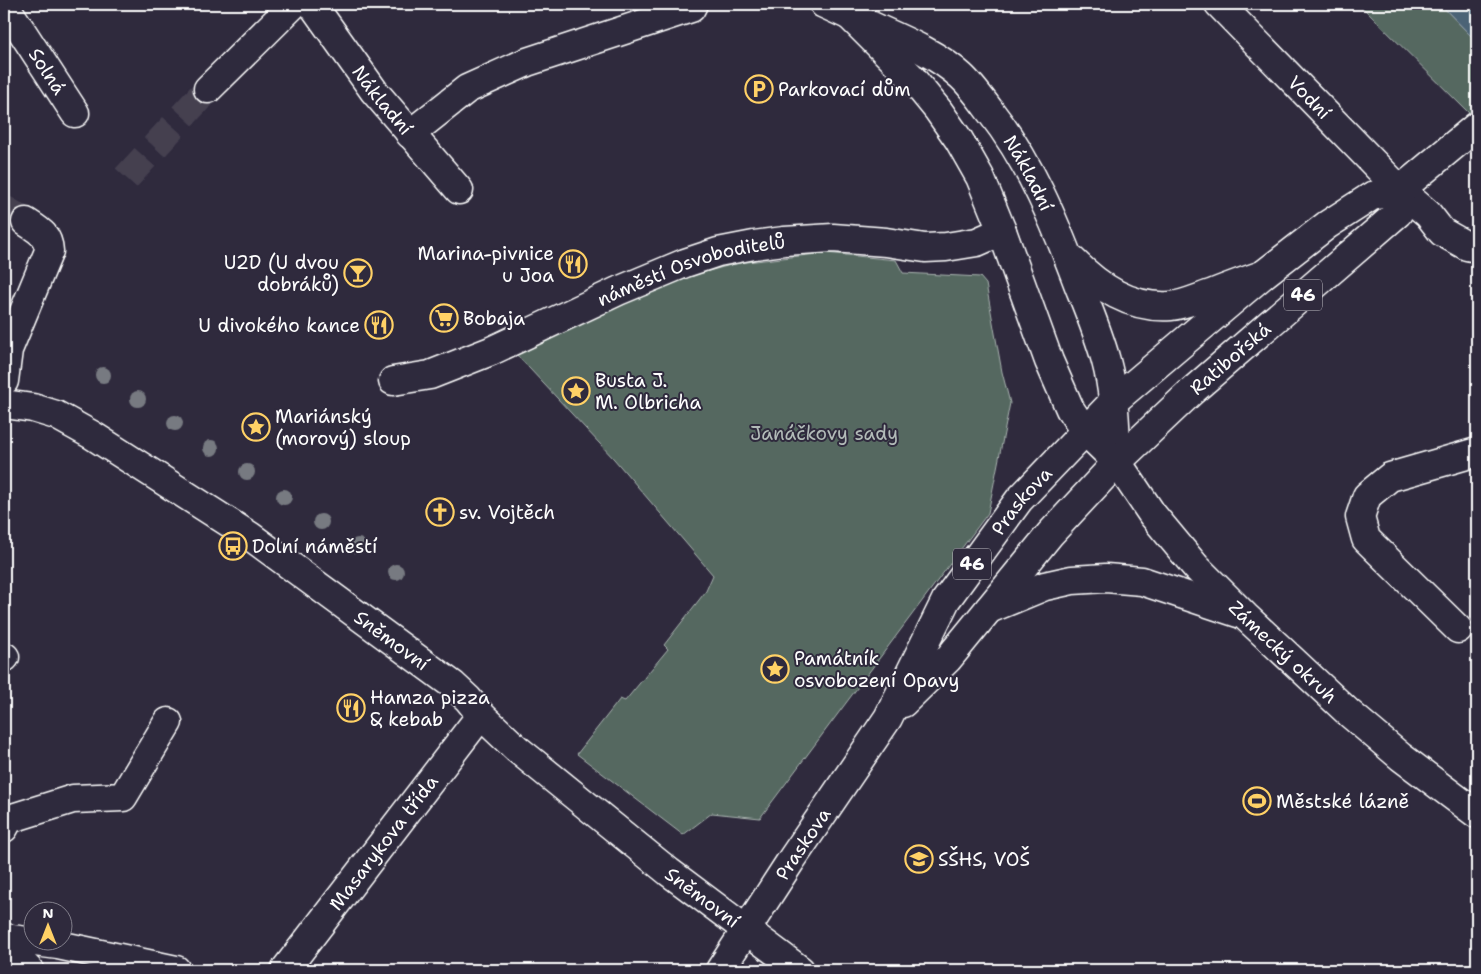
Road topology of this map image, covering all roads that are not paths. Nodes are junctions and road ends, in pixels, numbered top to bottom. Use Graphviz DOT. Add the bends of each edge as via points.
graph roads {
  1 [pos="4,4"];
  2 [pos="294,4"];
  3 [pos="312,4"];
  4 [pos="693,4"];
  5 [pos="824,4"];
  6 [pos="1219,4"];
  7 [pos="851,17"];
  8 [pos="208,88"];
  9 [pos="75,113"];
  10 [pos="1477,126"];
  11 [pos="410,134"];
  12 [pos="460,190"];
  13 [pos="1400,190"];
  14 [pos="26,222"];
  15 [pos="1002,231"];
  16 [pos="1477,248"];
  17 [pos="1067,255"];
  18 [pos="1264,274"];
  19 [pos="4,381"];
  20 [pos="393,381"];
  21 [pos="1114,401"];
  22 [pos="4,404"];
  23 [pos="1084,430"];
  24 [pos="1477,452"];
  25 [pos="1117,462"];
  26 [pos="989,609"];
  27 [pos="1244,616"];
  28 [pos="1458,629"];
  29 [pos="481,715"];
  30 [pos="888,718"];
  31 [pos="168,722"];
  32 [pos="1477,814"];
  33 [pos="4,828"];
  34 [pos="746,930"];
  35 [pos="4,938"];
  36 [pos="4,945"];
  37 [pos="29,970"];
  38 [pos="176,970"];
  39 [pos="285,970"];
  40 [pos="720,970"];
  41 [pos="800,970"];
  1 -- 9 [label="street, Solná"];
  2 -- 8 [label="street"];
  3 -- 11 [label="street, Nákladní" via="374,91"];
  4 -- 11 [label="street" via="690,8 528,62 468,90"];
  5 -- 7 [label="street, Nákladní"];
  6 -- 13 [label="street, Vodní"];
  7 -- 15 [label="street, Nákladní" via="938,110 980,177"];
  7 -- 17 [label="street, Nákladní" via="922,50 962,76 1000,123 1021,157 1044,200"];
  10 -- 13 [label="street, 46"];
  11 -- 12 [label="street, Nákladní"];
  13 -- 16 [label="street" via="1428,214 1442,232"];
  13 -- 18 [label="street, 46" via="1372,196 1326,225"];
  13 -- 25 [label="street, Ratibořská / 46" via="1398,213 1191,392"];
  14 -- 19 [label="street" via="49,241 49,252 8,350"];
  15 -- 20 [label="street, náměstí Osvoboditelů" via="977,242 946,247 925,248 832,238 754,244 718,252 618,291 491,351 430,375"];
  15 -- 23 [label="street, Nákladní" via="1048,360 1070,409"];
  17 -- 18 [label="street" via="1102,287 1120,296 1156,306 1191,301"];
  17 -- 21 [label="street, Nákladní" via="1099,338"];
  18 -- 21 [label="street, 46"];
  21 -- 23 [label="street, Praskova / 46"];
  21 -- 25 [label="street, Nákladní"];
  22 -- 29 [label="street, Sněmovní" via="56,415 250,536 442,676"];
  23 -- 25 [label="street, Zámecký okruh"];
  23 -- 30 [label="street, Praskova / 46" via="1019,500 946,600"];
  24 -- 28 [label="street" via="1390,477 1367,496 1360,518 1366,539"];
  25 -- 26 [label="street, Praskova / 46" via="1050,534"];
  25 -- 27 [label="street, Zámecký okruh" via="1152,514 1189,559"];
  26 -- 27 [label="street" via="1045,586 1106,578 1142,580"];
  26 -- 30 [label="street, Praskova / 46" via="948,659"];
  27 -- 32 [label="street, Zámecký okruh" via="1349,713"];
  29 -- 34 [label="street, Sněmovní" via="653,860"];
  29 -- 39 [label="street, Masarykova třída"];
  30 -- 34 [label="street, Praskova / 46"];
  31 -- 33 [label="street" via="123,797 73,799 9,819"];
  34 -- 40 [label="street, Praskova / 46"];
  34 -- 41 [label="street, Sněmovní"];
  35 -- 38 [label="street" via="58,945"];
  36 -- 37 [label="street"];
}
